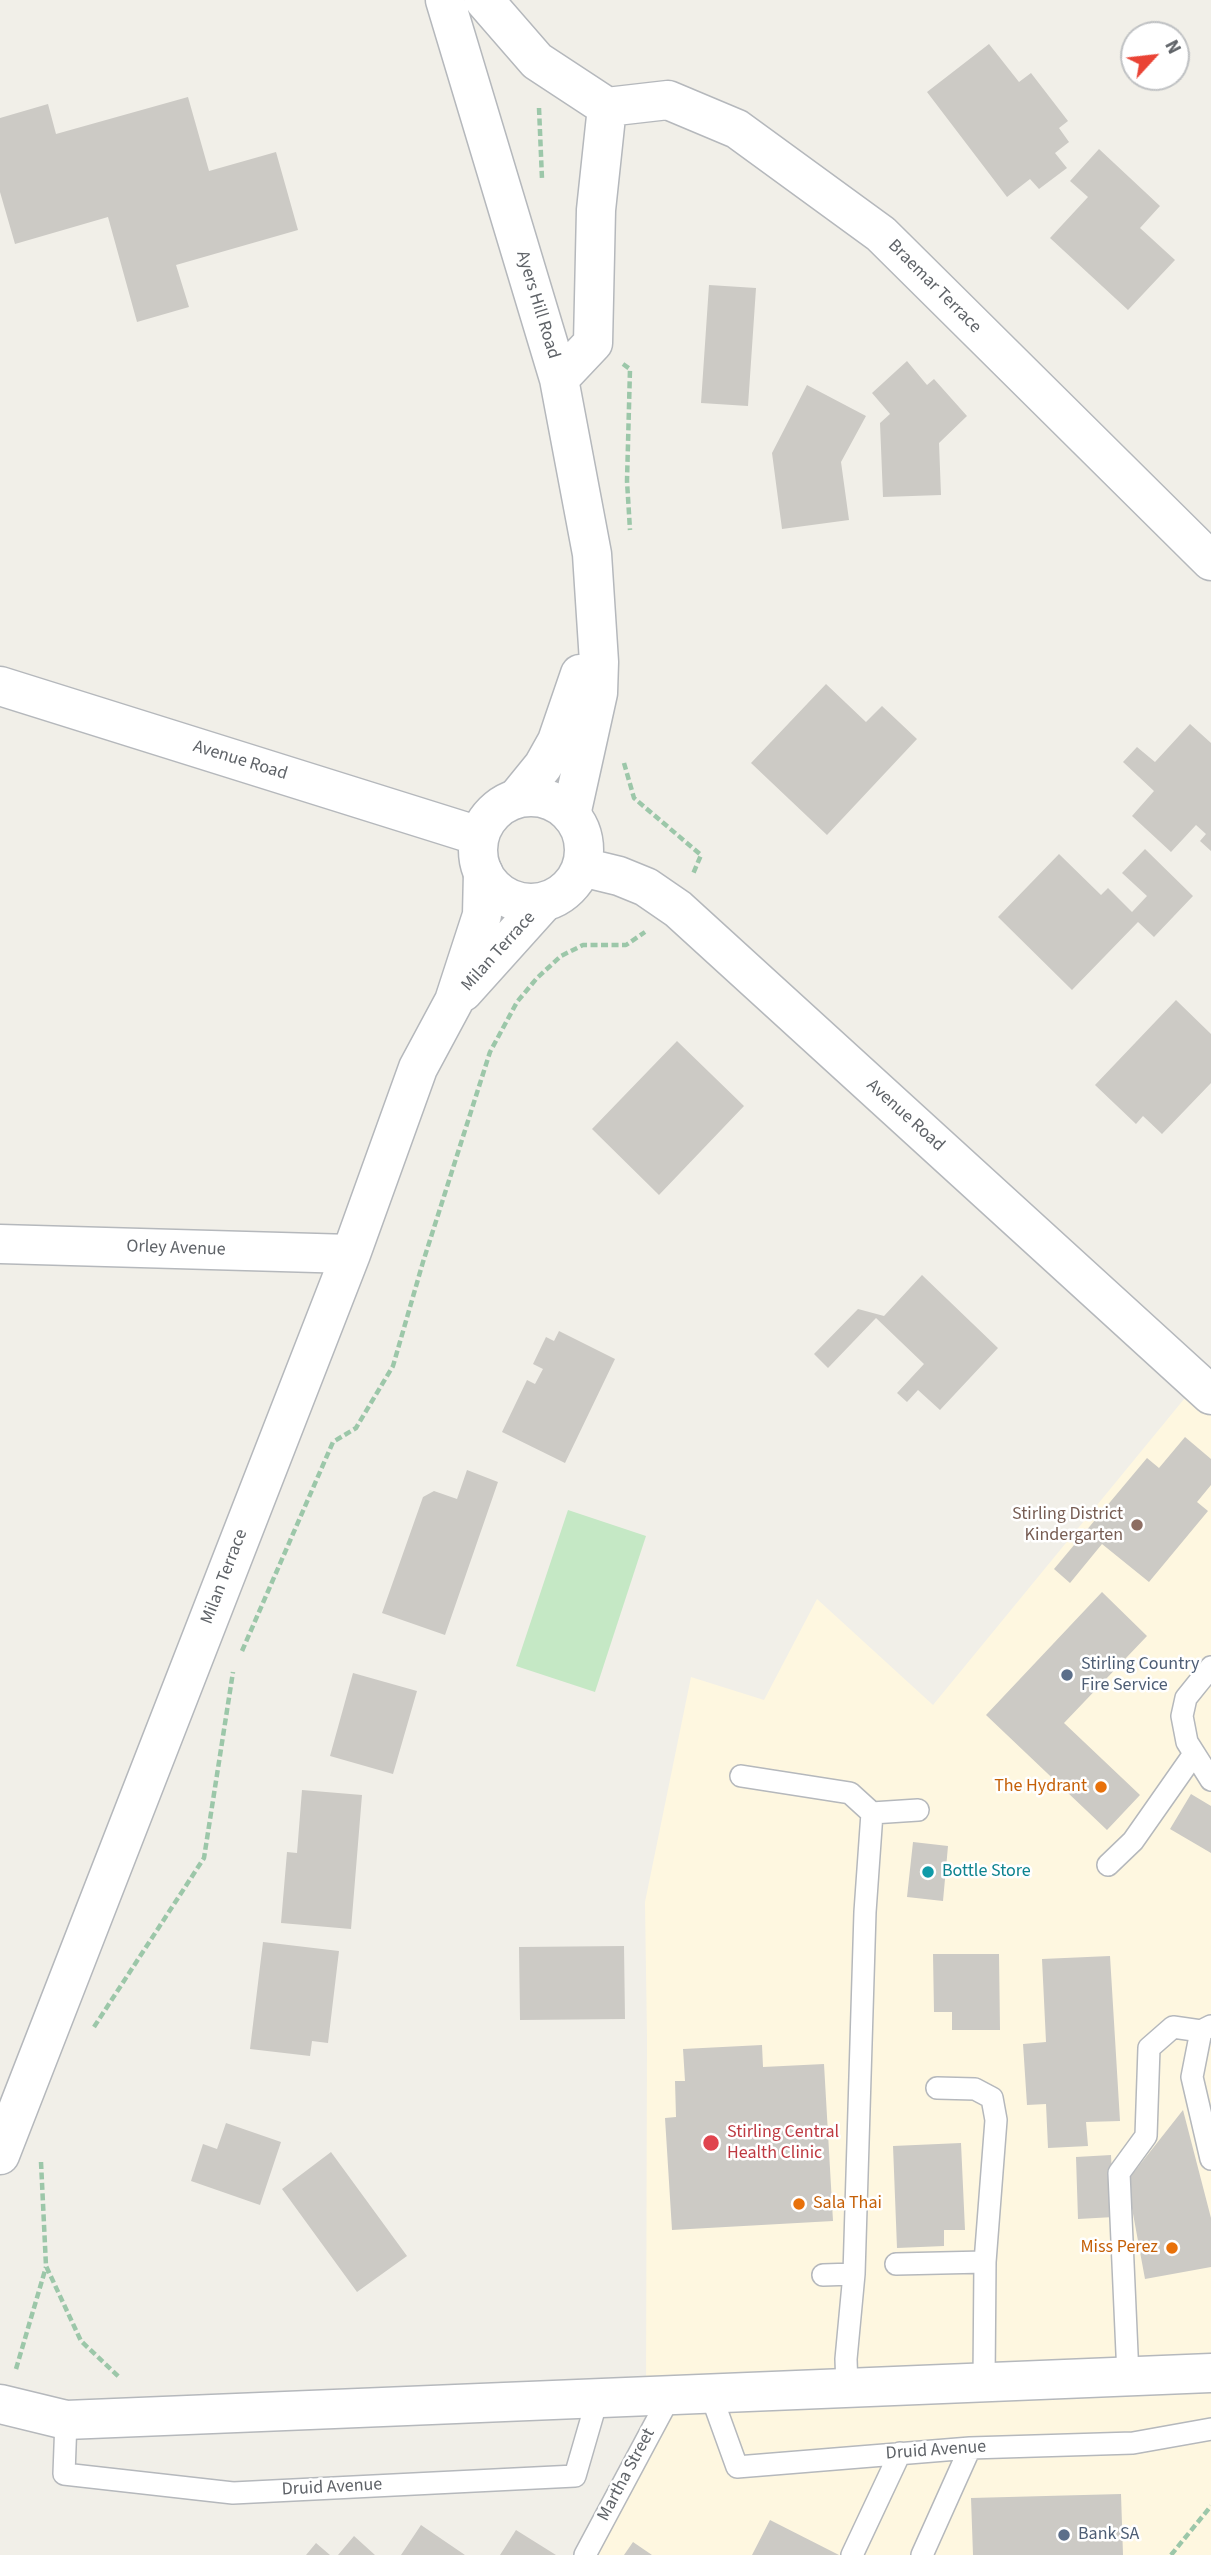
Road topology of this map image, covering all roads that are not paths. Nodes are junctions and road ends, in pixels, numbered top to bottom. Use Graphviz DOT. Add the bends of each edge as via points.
graph roads {
  1 [pos="445,0"];
  2 [pos="484,0"];
  3 [pos="607,107"];
  4 [pos="559,379"];
  5 [pos="1211,561"];
  6 [pos="596,618"];
  7 [pos="0,685"];
  8 [pos="517,798"];
  9 [pos="571,815"];
  10 [pos="481,854"];
  11 [pos="582,867"];
  12 [pos="544,902"];
  13 [pos="454,1001"];
  14 [pos="0,1244"];
  15 [pos="351,1254"];
  16 [pos="1211,1395"];
  17 [pos="1211,1667"];
  18 [pos="1194,1754"];
  19 [pos="741,1776"];
  20 [pos="1211,1780"];
  21 [pos="918,1810"];
  22 [pos="872,1813"];
  23 [pos="1108,1865"];
  24 [pos="1206,2029"];
  25 [pos="937,2088"];
  26 [pos="0,2155"];
  27 [pos="1211,2158"];
  28 [pos="985,2262"];
  29 [pos="896,2264"];
  30 [pos="854,2274"];
  31 [pos="823,2275"];
  32 [pos="1211,2373"];
  33 [pos="1128,2376"];
  34 [pos="984,2382"];
  35 [pos="847,2388"];
  36 [pos="711,2395"];
  37 [pos="670,2396"];
  38 [pos="597,2400"];
  39 [pos="3,2404"];
  40 [pos="66,2420"];
  41 [pos="1211,2429"];
  42 [pos="970,2448"];
  43 [pos="900,2453"];
  44 [pos="585,2555"];
  45 [pos="852,2555"];
  46 [pos="922,2555"];
  1 -- 4 [label="street, Ayers Hill Road"];
  2 -- 3 [label="street" via="537,61"];
  3 -- 4 [label="street" via="596,209 593,343"];
  3 -- 5 [label="street, Braemar Terrace" via="668,100 737,129 881,234"];
  4 -- 6 [label="street, Ayers Hill Road" via="592,554"];
  6 -- 8 [label="street, Ayers Hill Road" via="557,741 544,766"];
  6 -- 9 [label="street, Ayers Hill Road" via="598,694"];
  7 -- 10 [label="street, Avenue Road"];
  8 -- 9 [label="street" via="536,796 557,803"];
  8 -- 10 [label="street" via="487,819"];
  9 -- 11 [label="street" via="585,848"];
  10 -- 12 [label="street" via="493,888 509,899"];
  10 -- 13 [label="street, Milan Terrace" via="482,915"];
  11 -- 12 [label="street" via="561,895"];
  11 -- 16 [label="street, Avenue Road" via="646,887 678,909"];
  12 -- 13 [label="street, Milan Terrace"];
  13 -- 15 [label="street, Milan Terrace" via="418,1068"];
  14 -- 15 [label="street, Orley Avenue"];
  15 -- 26 [label="street, Milan Terrace"];
  17 -- 18 [label="lane" via="1186,1699 1182,1716"];
  18 -- 20 [label="lane"];
  18 -- 23 [label="lane" via="1133,1841"];
  19 -- 22 [label="lane" via="850,1793"];
  21 -- 22 [label="lane"];
  22 -- 30 [label="lane"];
  24 -- 27 [label="lane" via="1192,2077"];
  24 -- 33 [label="lane" via="1173,2028 1149,2049 1146,2136 1119,2173"];
  25 -- 28 [label="lane" via="975,2089 992,2098 996,2120"];
  28 -- 29 [label="lane"];
  28 -- 34 [label="lane"];
  30 -- 31 [label="lane"];
  30 -- 35 [label="lane"];
  32 -- 33 [label="street"];
  33 -- 34 [label="street"];
  34 -- 35 [label="street"];
  35 -- 36 [label="street"];
  36 -- 37 [label="street"];
  36 -- 43 [label="lane, Druid Avenue" via="737,2466"];
  37 -- 38 [label="street"];
  37 -- 44 [label="lane, Martha Street"];
  38 -- 40 [label="street"];
  38 -- 40 [label="lane, Druid Avenue" via="575,2476 233,2493 64,2474"];
  39 -- 40 [label="street"];
  41 -- 42 [label="lane, Druid Avenue" via="1133,2444"];
  42 -- 43 [label="lane, Druid Avenue"];
  42 -- 46 [label="lane"];
  43 -- 45 [label="lane"];
}
